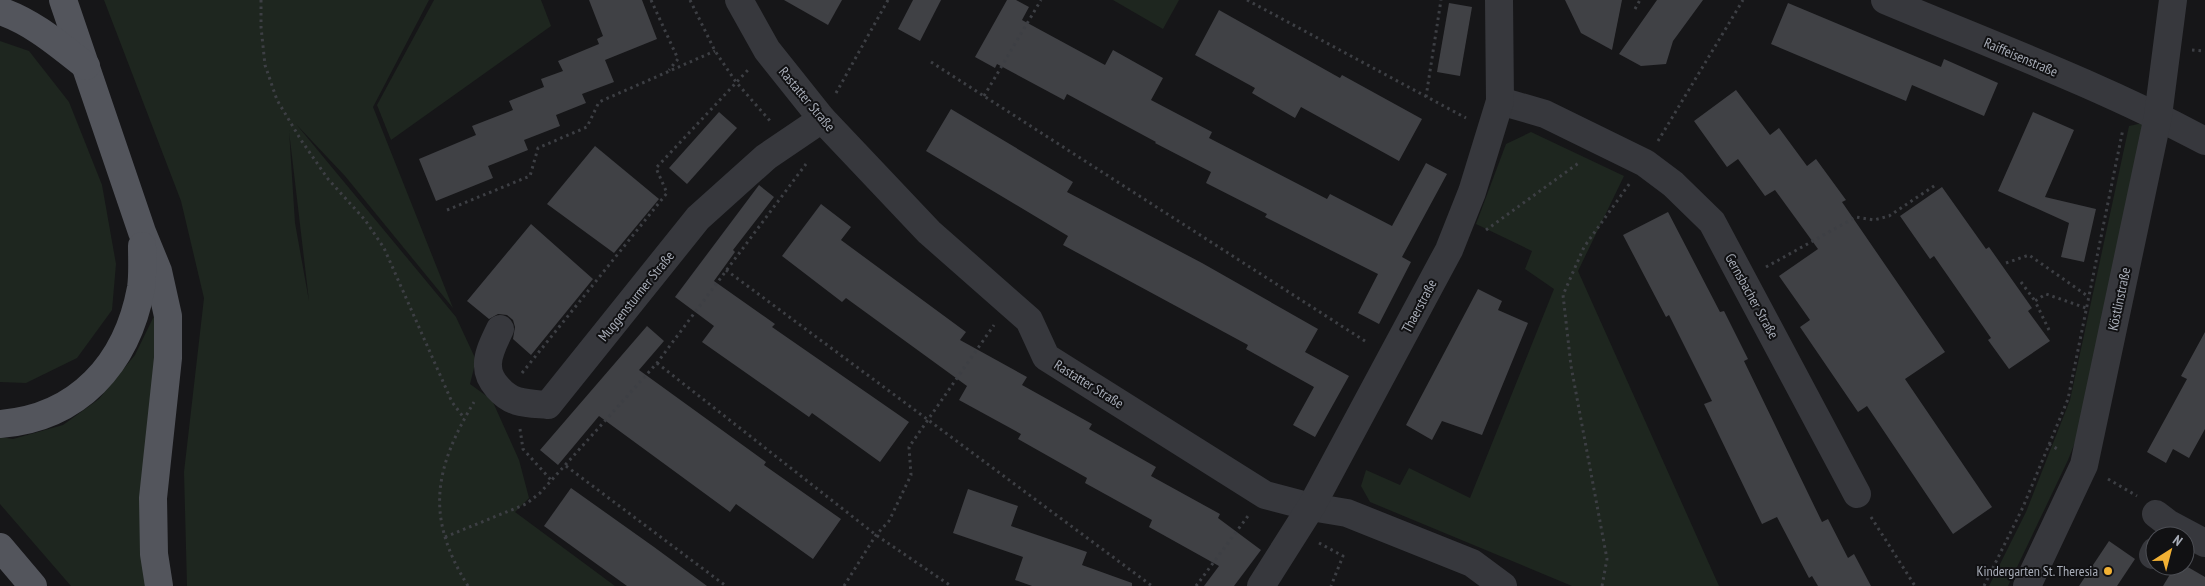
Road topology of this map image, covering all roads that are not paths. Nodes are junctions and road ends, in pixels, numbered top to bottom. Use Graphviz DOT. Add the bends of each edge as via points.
graph roads {
  1 [pos="63,0"];
  2 [pos="739,0"];
  3 [pos="1499,0"];
  4 [pos="1885,0"];
  5 [pos="2173,0"];
  6 [pos="0,11"];
  7 [pos="86,66"];
  8 [pos="1500,101"];
  9 [pos="2158,116"];
  10 [pos="822,119"];
  11 [pos="2205,141"];
  12 [pos="142,232"];
  13 [pos="500,328"];
  14 [pos="0,424"];
  15 [pos="1857,494"];
  16 [pos="1311,508"];
  17 [pos="0,547"];
  18 [pos="33,586"];
  19 [pos="159,586"];
  20 [pos="1261,586"];
  21 [pos="1503,586"];
  22 [pos="2028,586"];
  1 -- 7 [label="main road"];
  2 -- 10 [label="street, Rastatter Straße" via="768,50"];
  3 -- 8 [label="street, Thaerstraße"];
  4 -- 9 [label="street, Raiffeisenstraße"];
  5 -- 9 [label="street, Köstlinstraße"];
  6 -- 7 [label="main road" via="40,31"];
  7 -- 12 [label="main road"];
  8 -- 15 [label="street, Gernsbacher Straße" via="1545,114 1645,163 1673,184 1712,222"];
  8 -- 16 [label="street, Thaerstraße" via="1472,192 1449,250"];
  9 -- 11 [label="street, Raiffeisenstraße"];
  9 -- 22 [label="street, Köstlinstraße" via="2084,465"];
  10 -- 13 [label="street, Muggensturmer Straße" via="766,156 698,218 548,406 510,398 494,382 488,367 492,345"];
  10 -- 16 [label="street, Rastatter Straße" via="929,232 1029,320 1046,357 1266,495"];
  12 -- 14 [label="main road" via="141,287 134,319 123,346 103,373 77,398 54,411 22,422"];
  12 -- 19 [label="main road" via="158,270 168,316 168,358 152,498"];
  16 -- 20 [label="street, Thaerstraße"];
  16 -- 21 [label="street, Rastatter Straße" via="1347,513 1472,562"];
  17 -- 18 [label="main road"];
}
